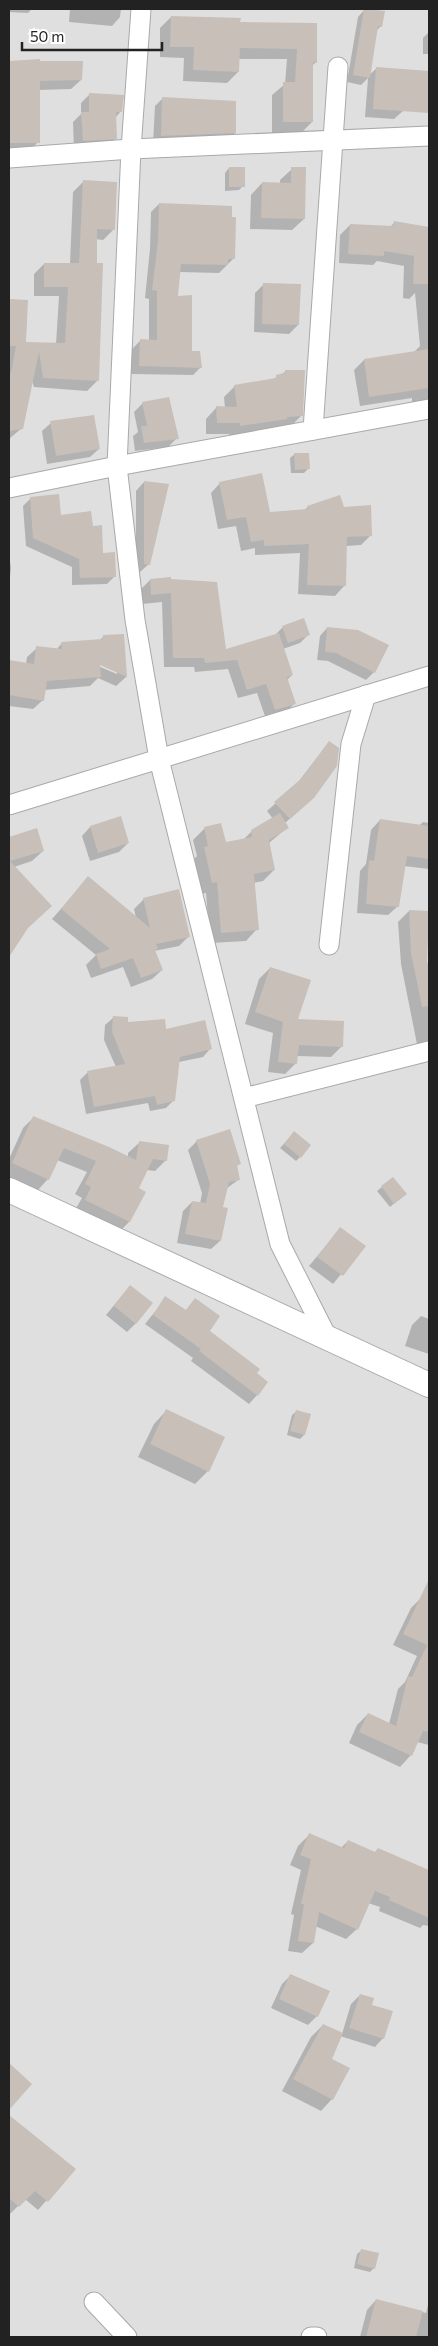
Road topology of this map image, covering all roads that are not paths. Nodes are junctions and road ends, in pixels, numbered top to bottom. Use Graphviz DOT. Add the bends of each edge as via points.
graph roads {
  1 [pos="142,9"];
  2 [pos="338,67"];
  3 [pos="429,136"];
  4 [pos="333,141"];
  5 [pos="131,149"];
  6 [pos="9,158"];
  7 [pos="429,409"];
  8 [pos="313,430"];
  9 [pos="117,466"];
  10 [pos="9,488"];
  11 [pos="429,676"];
  12 [pos="366,695"];
  13 [pos="159,759"];
  14 [pos="9,805"];
  15 [pos="329,945"];
  16 [pos="429,1051"];
  17 [pos="244,1098"];
  18 [pos="9,1190"];
  19 [pos="327,1338"];
  20 [pos="429,1385"];
  21 [pos="94,2302"];
  22 [pos="127,2337"];
  23 [pos="311,2337"];
  24 [pos="317,2337"];
  1 -- 5 [label="street"];
  2 -- 4 [label="street"];
  3 -- 4 [label="street"];
  4 -- 5 [label="street"];
  4 -- 8 [label="street"];
  5 -- 6 [label="street"];
  5 -- 9 [label="street"];
  7 -- 8 [label="street"];
  8 -- 9 [label="street"];
  9 -- 10 [label="street"];
  9 -- 13 [label="street" via="135,620"];
  11 -- 12 [label="street"];
  12 -- 13 [label="street"];
  12 -- 15 [label="street" via="351,744"];
  13 -- 14 [label="street"];
  13 -- 17 [label="street"];
  16 -- 17 [label="street"];
  17 -- 19 [label="street" via="280,1244"];
  18 -- 19 [label="street"];
  19 -- 20 [label="street"];
  21 -- 22 [label="street"];
  23 -- 24 [label="street"];
}
